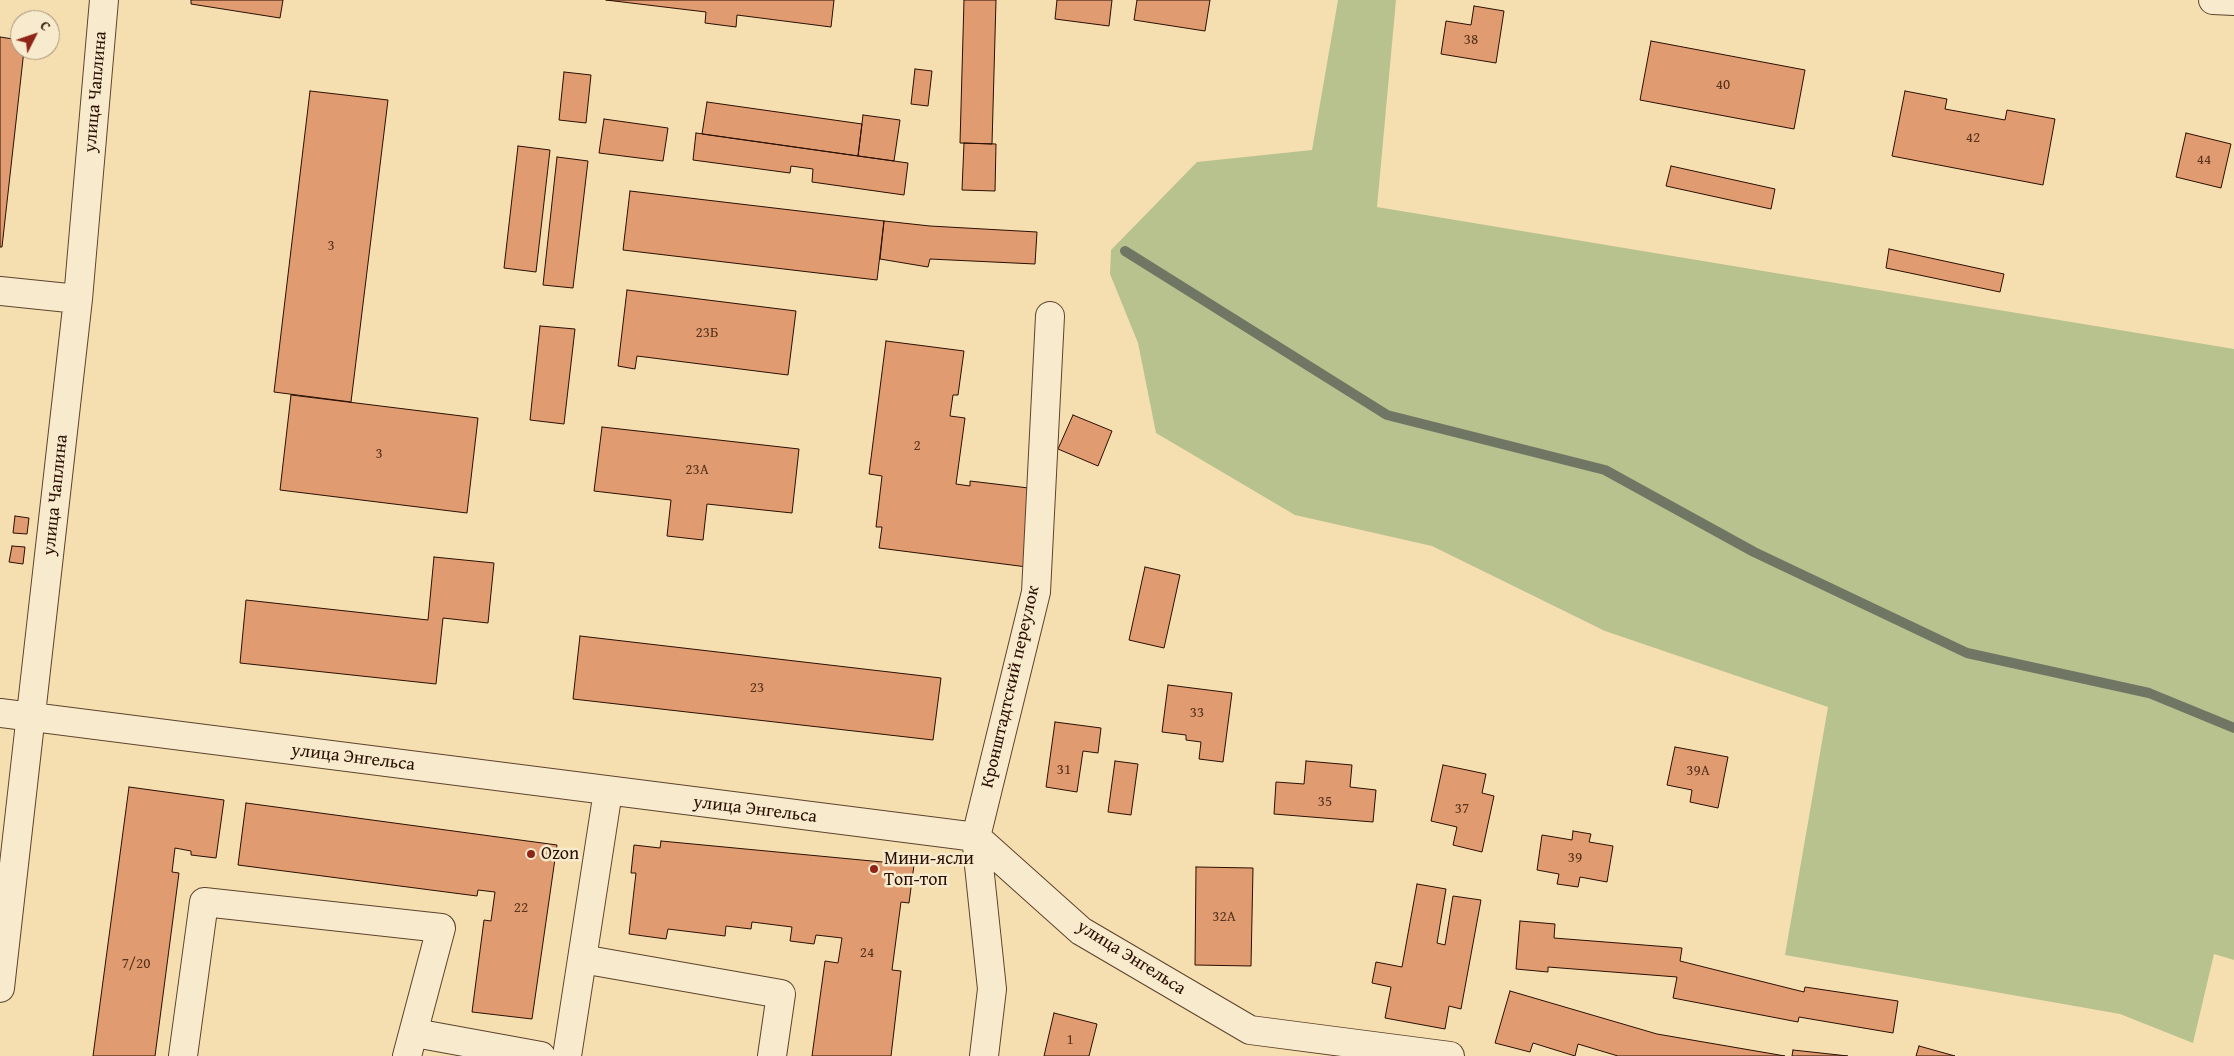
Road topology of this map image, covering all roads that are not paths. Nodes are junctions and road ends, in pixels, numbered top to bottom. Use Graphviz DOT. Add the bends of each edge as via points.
graph roads {
  1 [pos="104,0"];
  2 [pos="2213,0"];
  3 [pos="2234,1"];
  4 [pos="0,291"];
  5 [pos="78,299"];
  6 [pos="1050,316"];
  7 [pos="0,713"];
  8 [pos="31,717"];
  9 [pos="608,791"];
  10 [pos="976,837"];
  11 [pos="582,959"];
  12 [pos="0,988"];
  13 [pos="411,1045"];
  14 [pos="183,1056"];
  15 [pos="541,1056"];
  16 [pos="567,1056"];
  17 [pos="772,1056"];
  18 [pos="984,1056"];
  19 [pos="1450,1056"];
  1 -- 5 [label="street, улица Чаплина"];
  2 -- 3 [label="street"];
  4 -- 5 [label="street"];
  5 -- 8 [label="street, улица Чаплина"];
  6 -- 10 [label="street, Кронштадтский переулок" via="1036,592"];
  7 -- 8 [label="street, улица Энгельса"];
  8 -- 9 [label="street, улица Энгельса"];
  8 -- 12 [label="street, улица Чаплина"];
  9 -- 10 [label="street, улица Энгельса"];
  9 -- 11 [label="street"];
  10 -- 18 [label="street, Кронштадтский переулок" via="992,989"];
  10 -- 19 [label="street, улица Энгельса" via="1081,931 1250,1030"];
  11 -- 16 [label="street"];
  11 -- 17 [label="street" via="781,994"];
  13 -- 14 [label="street" via="441,928 204,902"];
  13 -- 15 [label="street"];
}
